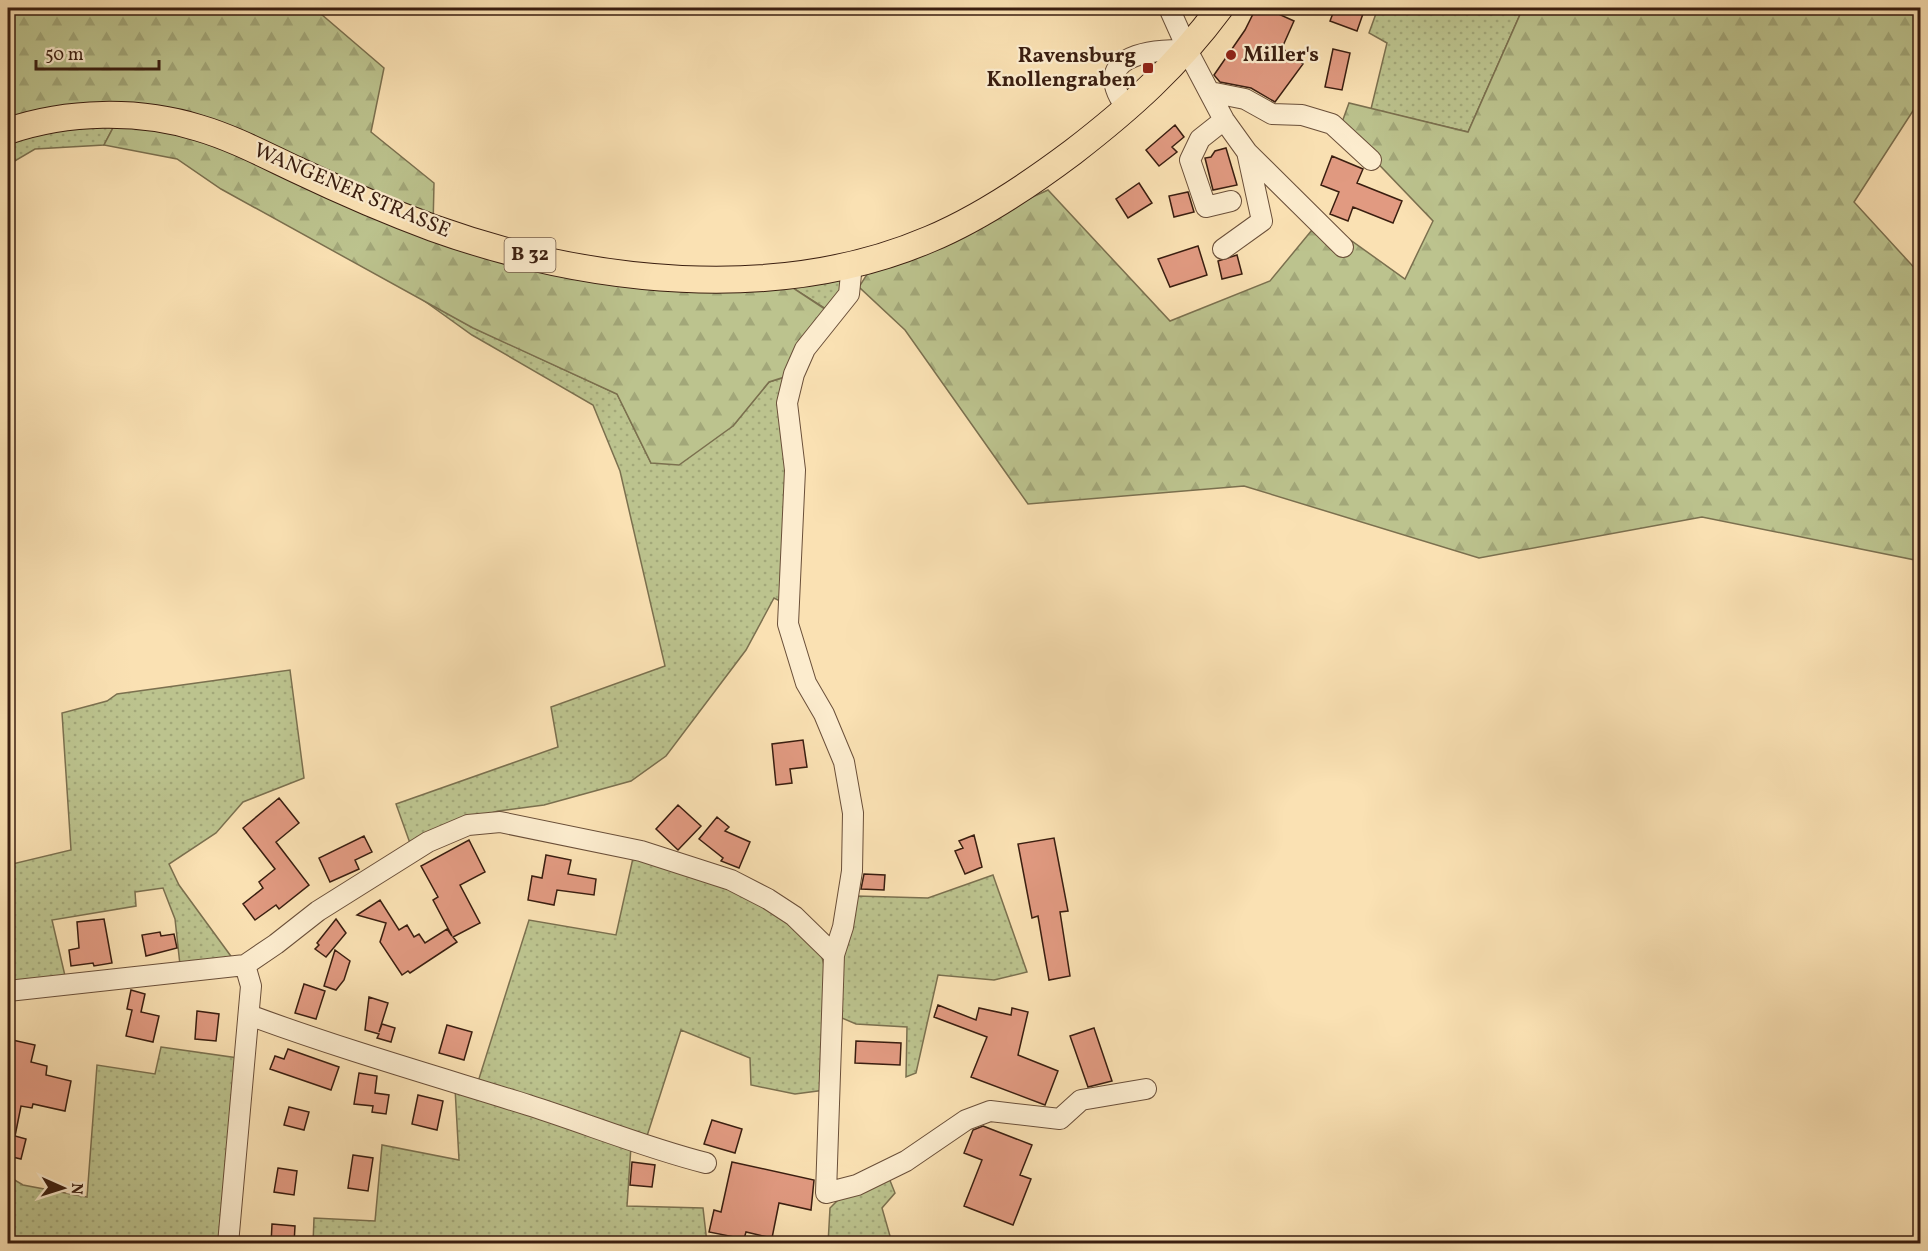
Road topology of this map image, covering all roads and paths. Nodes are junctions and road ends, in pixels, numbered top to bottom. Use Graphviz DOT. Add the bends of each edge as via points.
graph roads {
  1 [pos="1169,8"];
  2 [pos="1220,8"];
  3 [pos="1188,49"];
  4 [pos="1210,92"];
  5 [pos="1128,110"];
  6 [pos="1224,120"];
  7 [pos="8,131"];
  8 [pos="1246,152"];
  9 [pos="1371,160"];
  10 [pos="1231,201"];
  11 [pos="1343,247"];
  12 [pos="1223,249"];
  13 [pos="852,264"];
  14 [pos="834,955"];
  15 [pos="245,965"];
  16 [pos="8,992"];
  17 [pos="249,1016"];
  18 [pos="1146,1089"];
  19 [pos="706,1163"];
  20 [pos="228,1244"];
  1 -- 3 [label="street"];
  2 -- 3 [label="main road, WANGENER STRASSE / B 32"];
  3 -- 4 [label="street"];
  3 -- 5 [label="main road, WANGENER STRASSE / B 32"];
  3 -- 5 [label="street" via="1145,51 1126,58 1117,68 1114,81 1117,96"];
  4 -- 6 [label="street"];
  4 -- 9 [label="street" via="1245,99 1272,114 1302,115 1332,124"];
  5 -- 13 [label="main road, WANGENER STRASSE / B 32" via="1052,168 974,217 931,239"];
  6 -- 8 [label="street"];
  6 -- 10 [label="street" via="1200,139 1190,160 1206,207"];
  7 -- 13 [label="main road, WANGENER STRASSE / B 32" via="56,118 152,117 198,128 433,228 532,256 610,271 723,281 778,278"];
  8 -- 11 [label="street"];
  8 -- 12 [label="street" via="1262,220"];
  13 -- 14 [label="street" via="849,294 805,349 787,403 795,470 788,624 806,683 825,714 844,762 853,813 852,871"];
  14 -- 15 [label="street" via="794,916 730,880 641,851 500,822 468,825 428,842 318,911"];
  14 -- 18 [label="street" via="826,1193 857,1185 896,1166 966,1120 990,1111 1060,1119 1082,1100"];
  15 -- 16 [label="street"];
  15 -- 17 [label="street" via="251,986"];
  17 -- 19 [label="street"];
  17 -- 20 [label="street"];
}
